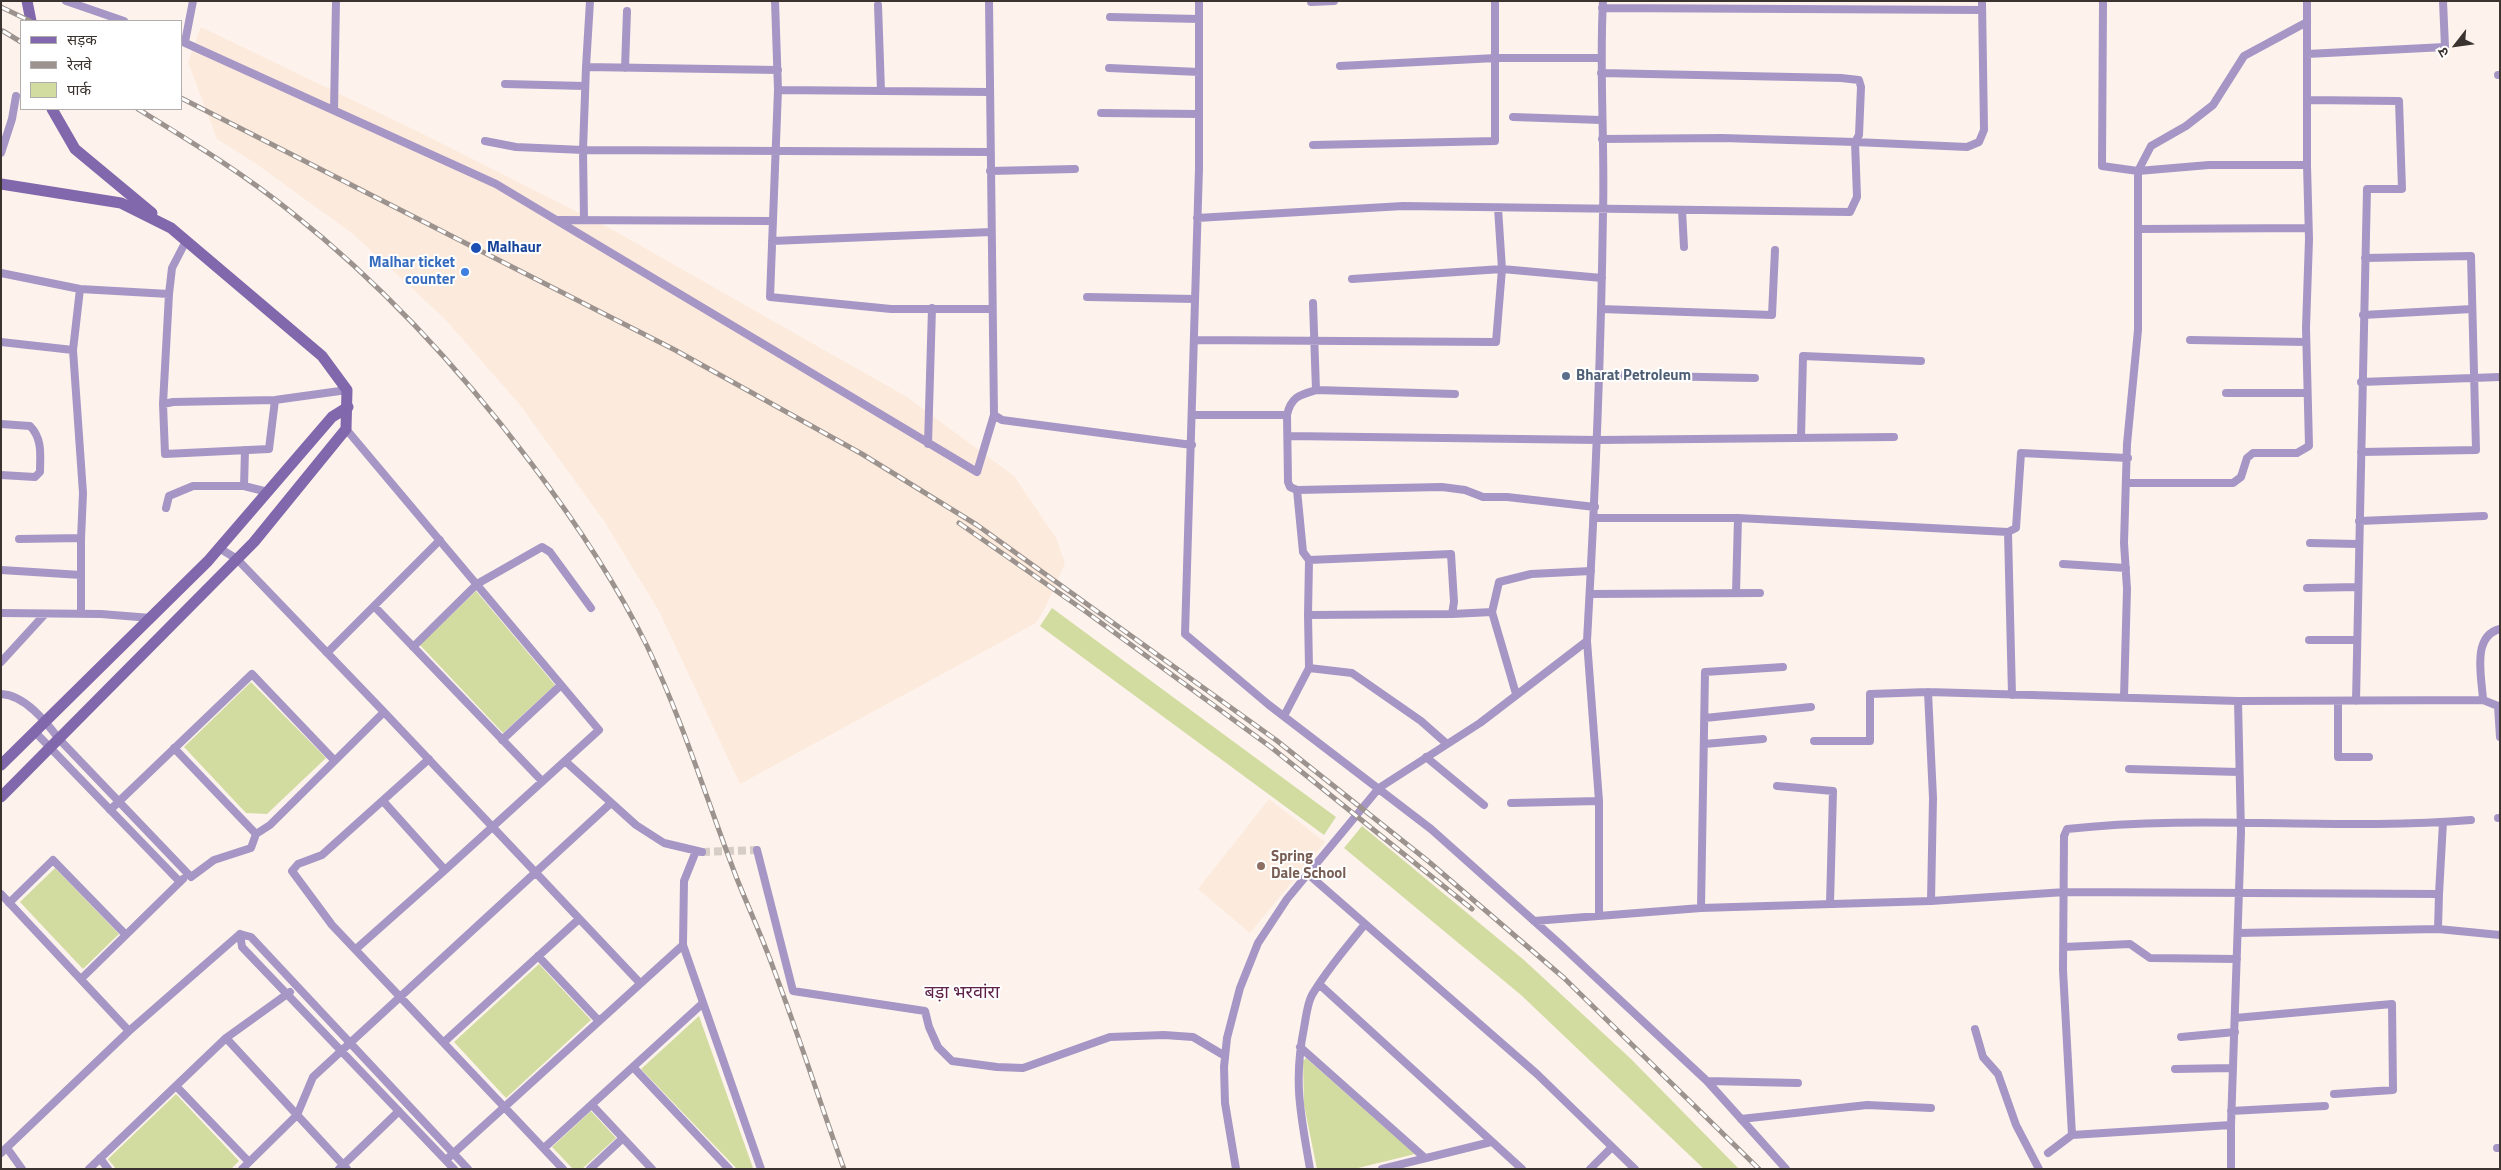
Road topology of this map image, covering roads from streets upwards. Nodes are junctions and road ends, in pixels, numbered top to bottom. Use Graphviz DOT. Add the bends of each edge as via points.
graph roads {
  1 [pos="27,1"];
  2 [pos="66,1"];
  3 [pos="193,1"];
  4 [pos="336,1"];
  5 [pos="590,1"];
  6 [pos="775,1"];
  7 [pos="988,1"];
  8 [pos="1199,1"];
  9 [pos="1334,1"];
  10 [pos="1495,1"];
  11 [pos="1982,1"];
  12 [pos="2103,1"];
  13 [pos="2307,1"];
  14 [pos="2444,1"];
  15 [pos="1311,2"];
  16 [pos="878,5"];
  17 [pos="1602,5"];
  18 [pos="1982,10"];
  19 [pos="627,11"];
  20 [pos="1110,17"];
  21 [pos="1199,19"];
  22 [pos="31,20"];
  23 [pos="121,20"];
  24 [pos="2307,22"];
  25 [pos="183,42"];
  26 [pos="2307,54"];
  27 [pos="1496,58"];
  28 [pos="1600,58"];
  29 [pos="1340,66"];
  30 [pos="586,67"];
  31 [pos="625,68"];
  32 [pos="1109,68"];
  33 [pos="778,70"];
  34 [pos="1199,72"];
  35 [pos="1600,73"];
  36 [pos="505,84"];
  37 [pos="585,86"];
  38 [pos="778,90"];
  39 [pos="881,91"];
  40 [pos="990,92"];
  41 [pos="16,96"];
  42 [pos="2308,100"];
  43 [pos="53,110"];
  44 [pos="334,110"];
  45 [pos="1101,113"];
  46 [pos="1199,114"];
  47 [pos="1513,117"];
  48 [pos="1601,120"];
  49 [pos="1602,139"];
  50 [pos="484,141"];
  51 [pos="1855,142"];
  52 [pos="1313,145"];
  53 [pos="583,150"];
  54 [pos="776,151"];
  55 [pos="990,152"];
  56 [pos="1,153"];
  57 [pos="2307,164"];
  58 [pos="1075,169"];
  59 [pos="990,171"];
  60 [pos="2138,171"];
  61 [pos="1,184"];
  62 [pos="1498,208"];
  63 [pos="1604,210"];
  64 [pos="1682,210"];
  65 [pos="1197,218"];
  66 [pos="556,220"];
  67 [pos="584,220"];
  68 [pos="773,221"];
  69 [pos="171,228"];
  70 [pos="2308,228"];
  71 [pos="2138,229"];
  72 [pos="991,232"];
  73 [pos="186,241"];
  74 [pos="772,242"];
  75 [pos="1684,247"];
  76 [pos="1775,250"];
  77 [pos="2365,258"];
  78 [pos="1502,269"];
  79 [pos="1,273"];
  80 [pos="1602,278"];
  81 [pos="1352,279"];
  82 [pos="80,289"];
  83 [pos="169,294"];
  84 [pos="1086,297"];
  85 [pos="1195,299"];
  86 [pos="1313,303"];
  87 [pos="932,308"];
  88 [pos="992,309"];
  89 [pos="1601,309"];
  90 [pos="2472,309"];
  91 [pos="2363,315"];
  92 [pos="1194,340"];
  93 [pos="2190,340"];
  94 [pos="1314,341"];
  95 [pos="1,342"];
  96 [pos="2306,342"];
  97 [pos="73,350"];
  98 [pos="1921,361"];
  99 [pos="1600,375"];
  100 [pos="2500,377"];
  101 [pos="1755,378"];
  102 [pos="2473,379"];
  103 [pos="2361,382"];
  104 [pos="347,390"];
  105 [pos="1316,390"];
  106 [pos="2307,392"];
  107 [pos="2226,393"];
  108 [pos="1455,394"];
  109 [pos="275,400"];
  110 [pos="163,404"];
  111 [pos="348,407"];
  112 [pos="1193,414"];
  113 [pos="994,415"];
  114 [pos="1287,415"];
  115 [pos="332,417"];
  116 [pos="1,424"];
  117 [pos="346,429"];
  118 [pos="1288,436"];
  119 [pos="1894,437"];
  120 [pos="1800,438"];
  121 [pos="1598,440"];
  122 [pos="928,444"];
  123 [pos="1192,445"];
  124 [pos="245,450"];
  125 [pos="2361,452"];
  126 [pos="2128,458"];
  127 [pos="1,475"];
  128 [pos="2127,483"];
  129 [pos="244,486"];
  130 [pos="1297,490"];
  131 [pos="268,492"];
  132 [pos="259,502"];
  133 [pos="1594,507"];
  134 [pos="166,508"];
  135 [pos="275,516"];
  136 [pos="2484,516"];
  137 [pos="1594,518"];
  138 [pos="1738,518"];
  139 [pos="2359,521"];
  140 [pos="2008,532"];
  141 [pos="81,538"];
  142 [pos="19,539"];
  143 [pos="440,540"];
  144 [pos="2310,542"];
  145 [pos="2358,544"];
  146 [pos="219,548"];
  147 [pos="237,559"];
  148 [pos="1309,560"];
  149 [pos="2064,564"];
  150 [pos="2126,568"];
  151 [pos="1,570"];
  152 [pos="1591,571"];
  153 [pos="81,575"];
  154 [pos="477,584"];
  155 [pos="2358,587"];
  156 [pos="2307,588"];
  157 [pos="1736,593"];
  158 [pos="1760,593"];
  159 [pos="1590,594"];
  160 [pos="374,606"];
  161 [pos="591,608"];
  162 [pos="1492,612"];
  163 [pos="1,613"];
  164 [pos="45,614"];
  165 [pos="81,614"];
  166 [pos="1452,614"];
  167 [pos="1308,615"];
  168 [pos="151,618"];
  169 [pos="2500,629"];
  170 [pos="2309,640"];
  171 [pos="2357,640"];
  172 [pos="1587,641"];
  173 [pos="413,646"];
  174 [pos="327,653"];
  175 [pos="1,662"];
  176 [pos="1783,666"];
  177 [pos="1309,668"];
  178 [pos="561,685"];
  179 [pos="1928,692"];
  180 [pos="1,694"];
  181 [pos="1516,694"];
  182 [pos="2012,694"];
  183 [pos="2124,697"];
  184 [pos="2483,700"];
  185 [pos="2238,701"];
  186 [pos="2338,701"];
  187 [pos="2356,701"];
  188 [pos="1811,707"];
  189 [pos="384,712"];
  190 [pos="1284,716"];
  191 [pos="1705,718"];
  192 [pos="46,722"];
  193 [pos="35,732"];
  194 [pos="2500,737"];
  195 [pos="59,739"];
  196 [pos="1763,739"];
  197 [pos="502,740"];
  198 [pos="1814,741"];
  199 [pos="1447,744"];
  200 [pos="1704,744"];
  201 [pos="50,748"];
  202 [pos="174,748"];
  203 [pos="1426,757"];
  204 [pos="2369,757"];
  205 [pos="429,759"];
  206 [pos="334,760"];
  207 [pos="565,761"];
  208 [pos="1,765"];
  209 [pos="2129,770"];
  210 [pos="2240,772"];
  211 [pos="542,781"];
  212 [pos="1777,786"];
  213 [pos="1379,788"];
  214 [pos="1,797"];
  215 [pos="383,800"];
  216 [pos="1599,801"];
  217 [pos="118,802"];
  218 [pos="611,803"];
  219 [pos="1511,803"];
  220 [pos="1484,805"];
  221 [pos="110,810"];
  222 [pos="2471,820"];
  223 [pos="2240,821"];
  224 [pos="2442,822"];
  225 [pos="492,826"];
  226 [pos="256,834"];
  227 [pos="757,850"];
  228 [pos="445,870"];
  229 [pos="536,873"];
  230 [pos="1308,874"];
  231 [pos="189,876"];
  232 [pos="180,882"];
  233 [pos="2065,892"];
  234 [pos="2239,893"];
  235 [pos="1,894"];
  236 [pos="2439,894"];
  237 [pos="1930,901"];
  238 [pos="9,903"];
  239 [pos="1830,904"];
  240 [pos="1701,908"];
  241 [pos="1599,914"];
  242 [pos="579,919"];
  243 [pos="1534,921"];
  244 [pos="1365,924"];
  245 [pos="2438,929"];
  246 [pos="2238,933"];
  247 [pos="240,934"];
  248 [pos="126,935"];
  249 [pos="2500,935"];
  250 [pos="683,945"];
  251 [pos="2064,947"];
  252 [pos="356,949"];
  253 [pos="538,956"];
  254 [pos="2237,959"];
  255 [pos="81,979"];
  256 [pos="640,984"];
  257 [pos="1319,984"];
  258 [pos="296,988"];
  259 [pos="287,994"];
  260 [pos="401,996"];
  261 [pos="704,1003"];
  262 [pos="2235,1018"];
  263 [pos="598,1021"];
  264 [pos="1975,1029"];
  265 [pos="129,1030"];
  266 [pos="2235,1032"];
  267 [pos="2181,1036"];
  268 [pos="226,1038"];
  269 [pos="444,1042"];
  270 [pos="349,1044"];
  271 [pos="1300,1047"];
  272 [pos="342,1051"];
  273 [pos="1225,1056"];
  274 [pos="633,1067"];
  275 [pos="2233,1068"];
  276 [pos="2175,1069"];
  277 [pos="1707,1081"];
  278 [pos="1798,1083"];
  279 [pos="176,1086"];
  280 [pos="2334,1094"];
  281 [pos="592,1105"];
  282 [pos="2325,1106"];
  283 [pos="505,1107"];
  284 [pos="1931,1108"];
  285 [pos="399,1111"];
  286 [pos="2231,1111"];
  287 [pos="297,1115"];
  288 [pos="1741,1119"];
  289 [pos="2231,1125"];
  290 [pos="2072,1135"];
  291 [pos="623,1138"];
  292 [pos="1491,1142"];
  293 [pos="1612,1147"];
  294 [pos="544,1148"];
  295 [pos="4,1150"];
  296 [pos="454,1153"];
  297 [pos="2048,1153"];
  298 [pos="100,1158"];
  299 [pos="1425,1158"];
  300 [pos="446,1160"];
  301 [pos="249,1162"];
  302 [pos="343,1167"];
  303 [pos="22,1169"];
  304 [pos="89,1169"];
  305 [pos="108,1169"];
  306 [pos="242,1169"];
  307 [pos="454,1169"];
  308 [pos="468,1169"];
  309 [pos="563,1169"];
  310 [pos="590,1169"];
  311 [pos="652,1169"];
  312 [pos="729,1169"];
  313 [pos="761,1169"];
  314 [pos="1236,1169"];
  315 [pos="1310,1169"];
  316 [pos="1382,1169"];
  317 [pos="1522,1169"];
  318 [pos="1590,1169"];
  319 [pos="1635,1169"];
  320 [pos="1786,1169"];
  321 [pos="2039,1169"];
  322 [pos="2231,1169"];
  1 -- 22 [label="street"];
  2 -- 23 [label="street"];
  3 -- 25 [label="street"];
  4 -- 44 [label="street"];
  5 -- 30 [label="street"];
  6 -- 33 [label="street"];
  7 -- 40 [label="street"];
  8 -- 21 [label="street"];
  9 -- 15 [label="street"];
  10 -- 27 [label="street"];
  11 -- 18 [label="street"];
  12 -- 60 [label="street" via="2102,166"];
  13 -- 24 [label="street"];
  14 -- 26 [label="street" via="2445,47"];
  16 -- 39 [label="street"];
  17 -- 18 [label="street"];
  17 -- 28 [label="street"];
  18 -- 51 [label="street" via="1984,130 1979,142 1967,147"];
  19 -- 31 [label="street"];
  20 -- 21 [label="street"];
  21 -- 34 [label="street"];
  24 -- 26 [label="street"];
  24 -- 60 [label="street" via="2244,56 2213,106 2151,146"];
  25 -- 44 [label="street"];
  26 -- 42 [label="street"];
  27 -- 28 [label="street"];
  27 -- 29 [label="street"];
  27 -- 52 [label="street" via="1495,141"];
  28 -- 35 [label="street"];
  30 -- 31 [label="street"];
  30 -- 37 [label="street"];
  31 -- 33 [label="street"];
  32 -- 34 [label="street"];
  33 -- 38 [label="street"];
  34 -- 46 [label="street"];
  35 -- 48 [label="street"];
  35 -- 51 [label="street" via="1859,80 1859,135"];
  36 -- 37 [label="street"];
  37 -- 53 [label="street"];
  38 -- 39 [label="street"];
  38 -- 54 [label="street"];
  39 -- 40 [label="street"];
  40 -- 55 [label="street"];
  41 -- 56 [label="street"];
  42 -- 57 [label="street"];
  42 -- 77 [label="street" via="2399,101 2402,189 2367,188"];
  43 -- 69 [label="street" via="75,149"];
  44 -- 66 [label="street" via="496,184"];
  45 -- 46 [label="street"];
  46 -- 65 [label="street"];
  47 -- 48 [label="street"];
  48 -- 49 [label="street"];
  49 -- 51 [label="street"];
  49 -- 63 [label="street"];
  50 -- 53 [label="street"];
  51 -- 64 [label="street" via="1857,198 1850,212"];
  53 -- 54 [label="street"];
  53 -- 67 [label="street"];
  54 -- 55 [label="street"];
  54 -- 68 [label="street"];
  55 -- 59 [label="street"];
  57 -- 60 [label="street" via="2209,165"];
  57 -- 70 [label="street"];
  58 -- 59 [label="street"];
  59 -- 72 [label="street"];
  60 -- 71 [label="street"];
  61 -- 69 [label="street" via="121,203"];
  62 -- 63 [label="street"];
  62 -- 65 [label="street" via="1403,206"];
  62 -- 78 [label="street"];
  63 -- 64 [label="street"];
  63 -- 80 [label="street"];
  64 -- 75 [label="street"];
  65 -- 85 [label="street"];
  66 -- 67 [label="street"];
  66 -- 122 [label="street"];
  67 -- 68 [label="street"];
  68 -- 74 [label="street"];
  69 -- 73 [label="street"];
  70 -- 71 [label="street"];
  70 -- 96 [label="street"];
  71 -- 126 [label="street" via="2138,330"];
  72 -- 74 [label="street"];
  72 -- 88 [label="street"];
  73 -- 83 [label="street" via="172,268"];
  73 -- 104 [label="street" via="322,356"];
  74 -- 87 [label="street" via="770,297 891,309"];
  76 -- 89 [label="street" via="1772,315"];
  77 -- 90 [label="street" via="2471,256"];
  77 -- 91 [label="street"];
  78 -- 80 [label="street"];
  78 -- 81 [label="street"];
  78 -- 94 [label="street" via="1496,342"];
  79 -- 82 [label="street"];
  80 -- 89 [label="street"];
  82 -- 83 [label="street"];
  82 -- 97 [label="street"];
  83 -- 110 [label="street"];
  84 -- 85 [label="street"];
  85 -- 92 [label="street"];
  86 -- 94 [label="street"];
  87 -- 88 [label="street"];
  87 -- 122 [label="street"];
  88 -- 113 [label="street"];
  89 -- 99 [label="street"];
  90 -- 91 [label="street"];
  90 -- 102 [label="street"];
  91 -- 103 [label="street"];
  92 -- 94 [label="street"];
  92 -- 112 [label="street"];
  93 -- 96 [label="street"];
  94 -- 105 [label="street"];
  95 -- 97 [label="street"];
  96 -- 106 [label="street"];
  97 -- 141 [label="street" via="83,493"];
  98 -- 120 [label="street" via="1803,356"];
  99 -- 101 [label="street"];
  99 -- 121 [label="street"];
  100 -- 102 [label="street"];
  102 -- 103 [label="street"];
  102 -- 125 [label="street" via="2476,450"];
  103 -- 125 [label="street"];
  104 -- 109 [label="street"];
  104 -- 111 [label="street"];
  105 -- 108 [label="street"];
  105 -- 114 [label="street" via="1294,398"];
  106 -- 107 [label="street"];
  106 -- 128 [label="street" via="2310,443 2303,452 2253,453 2247,458 2242,477 2233,483"];
  109 -- 110 [label="street"];
  109 -- 124 [label="street" via="269,449"];
  110 -- 124 [label="street" via="165,454"];
  111 -- 115 [label="street"];
  111 -- 117 [label="street"];
  112 -- 114 [label="street"];
  112 -- 123 [label="street"];
  113 -- 122 [label="street" via="977,472"];
  113 -- 123 [label="street" via="1002,420"];
  114 -- 118 [label="street"];
  115 -- 117 [label="street"];
  115 -- 131 [label="street"];
  116 -- 127 [label="street" via="30,426 35,431 39,441 40,472 35,477"];
  117 -- 135 [label="street"];
  117 -- 143 [label="street"];
  118 -- 121 [label="street"];
  118 -- 130 [label="street" via="1288,482"];
  119 -- 120 [label="street"];
  120 -- 121 [label="street"];
  121 -- 133 [label="street"];
  123 -- 190 [label="street" via="1186,634"];
  124 -- 129 [label="street"];
  125 -- 139 [label="street"];
  126 -- 128 [label="street"];
  126 -- 140 [label="street" via="2021,452 2018,517 2016,528"];
  128 -- 150 [label="street"];
  129 -- 131 [label="street"];
  129 -- 134 [label="street" via="193,486 169,496"];
  130 -- 133 [label="street" via="1442,487 1465,490 1483,497"];
  130 -- 148 [label="street" via="1303,552"];
  131 -- 132 [label="street"];
  132 -- 135 [label="street"];
  132 -- 146 [label="street"];
  133 -- 137 [label="street"];
  135 -- 147 [label="street"];
  136 -- 139 [label="street"];
  137 -- 138 [label="street"];
  137 -- 152 [label="street"];
  138 -- 140 [label="street"];
  138 -- 157 [label="street"];
  139 -- 145 [label="street"];
  140 -- 182 [label="street"];
  141 -- 142 [label="street"];
  141 -- 153 [label="street"];
  143 -- 154 [label="street"];
  143 -- 160 [label="street"];
  144 -- 145 [label="street"];
  145 -- 155 [label="street"];
  146 -- 147 [label="street"];
  146 -- 168 [label="street"];
  147 -- 174 [label="street"];
  147 -- 195 [label="street"];
  148 -- 166 [label="street" via="1451,554"];
  148 -- 167 [label="street"];
  149 -- 150 [label="street"];
  150 -- 183 [label="street"];
  151 -- 153 [label="street"];
  152 -- 159 [label="street"];
  152 -- 162 [label="street" via="1531,574 1499,582"];
  153 -- 165 [label="street"];
  154 -- 161 [label="street" via="542,547 550,552"];
  154 -- 173 [label="street"];
  154 -- 178 [label="street"];
  155 -- 156 [label="street"];
  155 -- 171 [label="street"];
  157 -- 158 [label="street"];
  157 -- 159 [label="street"];
  159 -- 172 [label="street"];
  160 -- 173 [label="street"];
  160 -- 174 [label="street"];
  162 -- 166 [label="street"];
  162 -- 181 [label="street"];
  163 -- 164 [label="street"];
  164 -- 165 [label="street"];
  164 -- 175 [label="street"];
  165 -- 168 [label="street"];
  166 -- 167 [label="street"];
  167 -- 177 [label="street"];
  168 -- 192 [label="street"];
  169 -- 184 [label="street" via="2485,638 2480,649"];
  170 -- 171 [label="street"];
  171 -- 187 [label="street"];
  172 -- 181 [label="street"];
  172 -- 216 [label="street"];
  173 -- 197 [label="street"];
  174 -- 189 [label="street"];
  176 -- 191 [label="street" via="1706,672"];
  177 -- 190 [label="street"];
  177 -- 199 [label="street" via="1352,673 1421,721"];
  178 -- 197 [label="street"];
  178 -- 207 [label="street" via="599,730"];
  179 -- 182 [label="street"];
  179 -- 198 [label="street" via="1870,694 1870,741"];
  179 -- 237 [label="street" via="1933,798"];
  180 -- 192 [label="street" via="21,701"];
  181 -- 199 [label="street"];
  182 -- 183 [label="street"];
  183 -- 185 [label="street"];
  184 -- 187 [label="street"];
  184 -- 194 [label="street" via="2498,706"];
  185 -- 186 [label="street"];
  185 -- 210 [label="street"];
  186 -- 187 [label="street"];
  186 -- 204 [label="street" via="2338,758"];
  188 -- 191 [label="street"];
  189 -- 205 [label="street"];
  189 -- 206 [label="street"];
  190 -- 213 [label="street"];
  191 -- 200 [label="street"];
  192 -- 193 [label="street"];
  192 -- 195 [label="street"];
  193 -- 201 [label="street"];
  193 -- 208 [label="street"];
  195 -- 201 [label="street"];
  195 -- 217 [label="street"];
  196 -- 200 [label="street"];
  197 -- 211 [label="street"];
  199 -- 203 [label="street"];
  200 -- 240 [label="street"];
  201 -- 214 [label="street"];
  201 -- 221 [label="street"];
  202 -- 206 [label="street" via="252,674"];
  202 -- 217 [label="street"];
  202 -- 226 [label="street"];
  203 -- 213 [label="street"];
  203 -- 220 [label="street"];
  205 -- 215 [label="street"];
  205 -- 225 [label="street"];
  206 -- 226 [label="street" via="270,825"];
  207 -- 211 [label="street"];
  207 -- 218 [label="street"];
  209 -- 210 [label="street"];
  210 -- 223 [label="street"];
  211 -- 225 [label="street"];
  212 -- 239 [label="street" via="1833,792"];
  213 -- 230 [label="street"];
  213 -- 243 [label="street" via="1431,829"];
  215 -- 228 [label="street"];
  215 -- 252 [label="street" via="322,855 298,864 292,871 332,925"];
  216 -- 219 [label="street"];
  216 -- 241 [label="street"];
  217 -- 221 [label="street"];
  217 -- 231 [label="street"];
  218 -- 229 [label="street"];
  218 -- 250 [label="street" via="636,826 664,843 699,851 684,880"];
  221 -- 232 [label="street"];
  222 -- 224 [label="street"];
  223 -- 224 [label="street"];
  223 -- 233 [label="street" via="2067,829 2064,836"];
  223 -- 234 [label="street"];
  224 -- 236 [label="street"];
  225 -- 228 [label="street"];
  225 -- 229 [label="street"];
  226 -- 231 [label="street" via="251,848 214,860"];
  227 -- 273 [label="street" via="793,991 926,1011 938,1048 952,1061 1023,1068 1110,1037 1164,1035 1193,1037"];
  228 -- 252 [label="street"];
  229 -- 242 [label="street"];
  229 -- 260 [label="street"];
  230 -- 244 [label="street"];
  230 -- 273 [label="street" via="1258,943 1240,988"];
  231 -- 232 [label="street"];
  232 -- 248 [label="street"];
  233 -- 234 [label="street"];
  233 -- 237 [label="street"];
  233 -- 251 [label="street"];
  234 -- 236 [label="street"];
  234 -- 246 [label="street"];
  235 -- 238 [label="street"];
  236 -- 245 [label="street"];
  237 -- 239 [label="street"];
  238 -- 248 [label="street" via="53,860"];
  238 -- 255 [label="street"];
  239 -- 240 [label="street"];
  240 -- 241 [label="street"];
  241 -- 243 [label="street"];
  242 -- 253 [label="street"];
  242 -- 256 [label="street"];
  243 -- 277 [label="street"];
  244 -- 257 [label="street"];
  244 -- 293 [label="street" via="1537,1074"];
  245 -- 246 [label="street"];
  245 -- 249 [label="street"];
  246 -- 254 [label="street"];
  247 -- 258 [label="street" via="251,937"];
  247 -- 259 [label="street" via="242,948"];
  247 -- 265 [label="street"];
  248 -- 255 [label="street"];
  250 -- 256 [label="street"];
  250 -- 261 [label="street"];
  251 -- 254 [label="street" via="2130,944 2150,958"];
  251 -- 290 [label="street"];
  252 -- 260 [label="street"];
  253 -- 263 [label="street"];
  253 -- 269 [label="street"];
  254 -- 262 [label="street"];
  255 -- 265 [label="street"];
  256 -- 263 [label="street"];
  257 -- 271 [label="street" via="1311,997"];
  257 -- 292 [label="street"];
  258 -- 259 [label="street"];
  258 -- 270 [label="street"];
  259 -- 268 [label="street"];
  259 -- 272 [label="street"];
  260 -- 269 [label="street"];
  260 -- 270 [label="street"];
  261 -- 274 [label="street"];
  261 -- 313 [label="street"];
  262 -- 266 [label="street"];
  262 -- 280 [label="street" via="2392,1004 2393,1090"];
  263 -- 283 [label="street"];
  264 -- 321 [label="street" via="1983,1057 1998,1074 2016,1124"];
  265 -- 295 [label="street"];
  266 -- 267 [label="street"];
  266 -- 275 [label="street"];
  268 -- 279 [label="street"];
  268 -- 287 [label="street"];
  269 -- 283 [label="street"];
  270 -- 272 [label="street"];
  270 -- 296 [label="street"];
  271 -- 299 [label="street"];
  271 -- 315 [label="street" via="1298,1096"];
  272 -- 285 [label="street"];
  272 -- 287 [label="street" via="313,1077"];
  273 -- 314 [label="street" via="1225,1103"];
  274 -- 281 [label="street"];
  274 -- 312 [label="street"];
  275 -- 276 [label="street"];
  275 -- 286 [label="street"];
  277 -- 278 [label="street"];
  277 -- 288 [label="street"];
  279 -- 298 [label="street"];
  279 -- 301 [label="street"];
  281 -- 291 [label="street"];
  281 -- 294 [label="street"];
  282 -- 286 [label="street"];
  283 -- 294 [label="street"];
  283 -- 296 [label="street"];
  284 -- 288 [label="street" via="1867,1105"];
  285 -- 300 [label="street"];
  285 -- 302 [label="street"];
  286 -- 289 [label="street"];
  287 -- 301 [label="street"];
  287 -- 302 [label="street"];
  288 -- 320 [label="street"];
  289 -- 290 [label="street"];
  289 -- 322 [label="street"];
  290 -- 297 [label="street"];
  291 -- 310 [label="street"];
  291 -- 311 [label="street"];
  292 -- 299 [label="street"];
  292 -- 317 [label="street"];
  293 -- 318 [label="street"];
  293 -- 319 [label="street"];
  294 -- 309 [label="street"];
  295 -- 303 [label="street"];
  296 -- 300 [label="street"];
  296 -- 308 [label="street"];
  298 -- 304 [label="street"];
  298 -- 305 [label="street"];
  299 -- 316 [label="street"];
  300 -- 307 [label="street"];
  301 -- 306 [label="street"];
}
